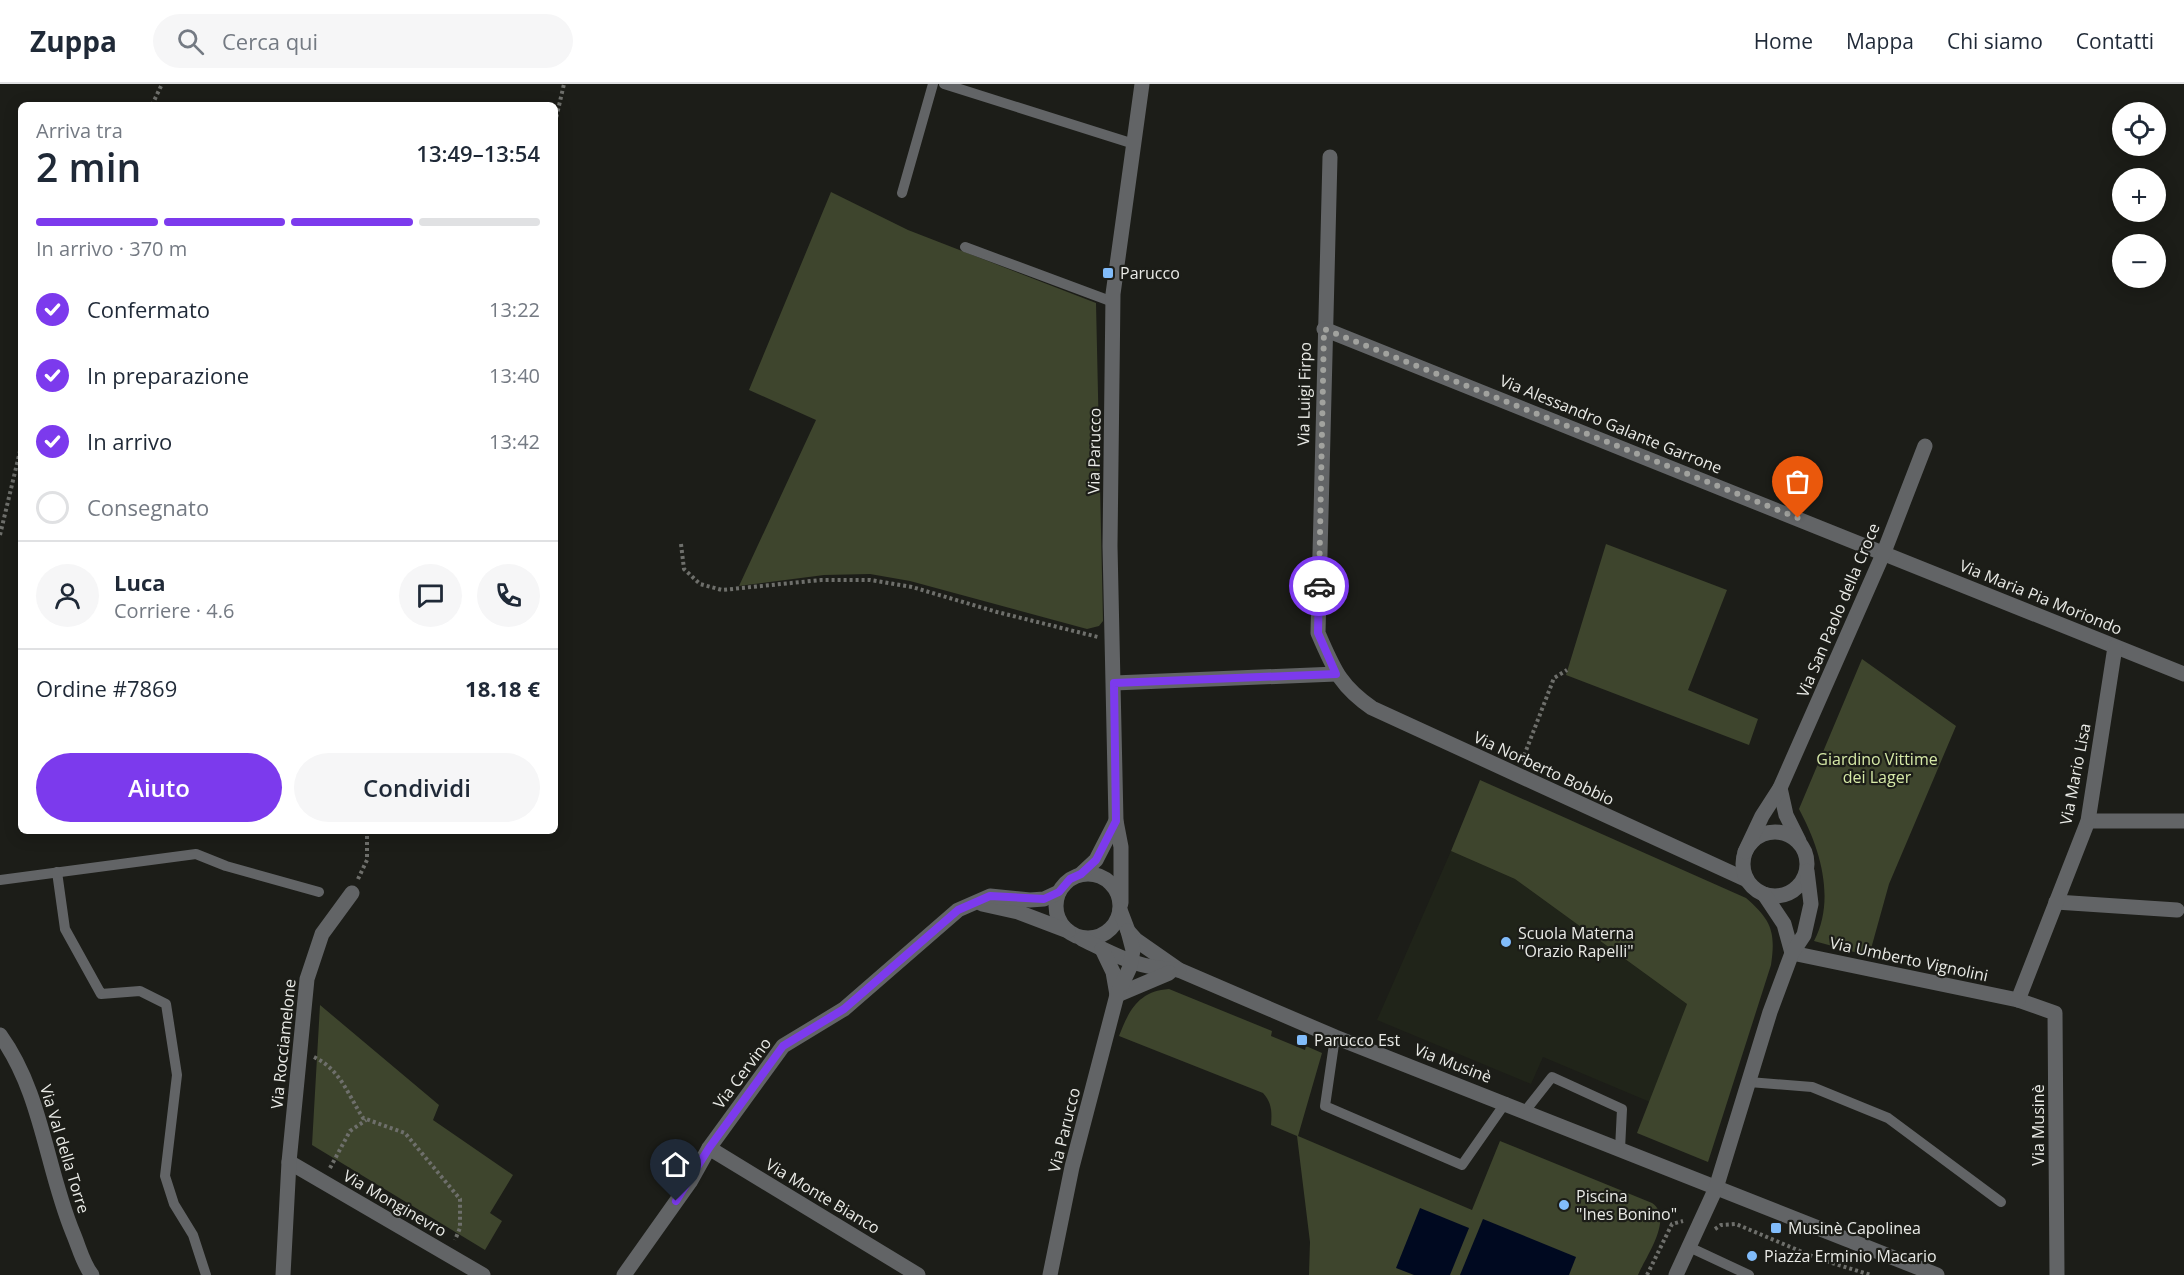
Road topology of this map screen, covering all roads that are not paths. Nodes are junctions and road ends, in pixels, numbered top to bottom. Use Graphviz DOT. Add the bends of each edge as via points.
graph roads {
  1 [pos="933,84"];
  2 [pos="944,84"];
  3 [pos="1142,84"];
  4 [pos="1134,144"];
  5 [pos="1330,157"];
  6 [pos="902,193"];
  7 [pos="965,247"];
  8 [pos="1113,302"];
  9 [pos="1324,329"];
  10 [pos="1925,446"];
  11 [pos="1884,552"];
  12 [pos="1318,633"];
  13 [pos="2115,647"];
  14 [pos="1336,674"];
  15 [pos="2184,674"];
  16 [pos="1114,683"];
  17 [pos="1780,788"];
  18 [pos="1116,821"];
  19 [pos="2088,821"];
  20 [pos="2184,821"];
  21 [pos="1801,845"];
  22 [pos="1745,852"];
  23 [pos="1807,871"];
  24 [pos="57,872"];
  25 [pos="1081,874"];
  26 [pos="0,880"];
  27 [pos="1748,880"];
  28 [pos="319,892"];
  29 [pos="1059,892"];
  30 [pos="352,893"];
  31 [pos="1764,894"];
  32 [pos="2056,902"];
  33 [pos="1120,907"];
  34 [pos="958,910"];
  35 [pos="2176,910"];
  36 [pos="1128,931"];
  37 [pos="1073,934"];
  38 [pos="1102,949"];
  39 [pos="1792,953"];
  40 [pos="1131,963"];
  41 [pos="1179,969"];
  42 [pos="1117,995"];
  43 [pos="2018,1000"];
  44 [pos="0,1035"];
  45 [pos="1335,1037"];
  46 [pos="1749,1082"];
  47 [pos="1506,1102"];
  48 [pos="1526,1110"];
  49 [pos="709,1148"];
  50 [pos="1620,1149"];
  51 [pos="289,1162"];
  52 [pos="1716,1188"];
  53 [pos="2001,1202"];
  54 [pos="1689,1247"];
  55 [pos="92,1275"];
  56 [pos="206,1275"];
  57 [pos="283,1275"];
  58 [pos="483,1275"];
  59 [pos="624,1275"];
  60 [pos="918,1275"];
  61 [pos="1050,1275"];
  62 [pos="1676,1275"];
  63 [pos="1749,1275"];
  64 [pos="1937,1275"];
  65 [pos="2057,1275"];
  1 -- 6 [label="lane"];
  2 -- 4 [label="lane"];
  3 -- 4 [label="street, Via Parucco"];
  4 -- 8 [label="street, Via Parucco"];
  5 -- 9 [label="street, Via Luigi Firpo"];
  7 -- 8 [label="lane"];
  8 -- 16 [label="street, Via Parucco" via="1110,546"];
  9 -- 11 [label="street, Via Alessandro Galante Garrone"];
  9 -- 12 [label="street, Via Luigi Firpo"];
  10 -- 11 [label="street, Via San Paolo della Croce"];
  11 -- 13 [label="street, Via Maria Pia Moriondo"];
  11 -- 17 [label="street, Via San Paolo della Croce"];
  12 -- 14 [label="street, Via Norberto Bobbio"];
  13 -- 15 [label="street, Via Maria Pia Moriondo"];
  13 -- 19 [label="street, Via Mario Lisa"];
  14 -- 16 [label="street"];
  14 -- 27 [label="street, Via Norberto Bobbio" via="1372,708"];
  16 -- 18 [label="street, Via Parucco"];
  17 -- 21 [label="street" via="1786,815"];
  17 -- 22 [label="street, Via San Paolo della Croce"];
  18 -- 25 [label="street" via="1096,860"];
  18 -- 33 [label="street, Via Parucco" via="1121,847"];
  19 -- 20 [label="street"];
  19 -- 32 [label="street, Via Mario Lisa"];
  21 -- 22 [label="street" via="1776,832 1758,837"];
  21 -- 23 [label="street"];
  22 -- 27 [label="street" via="1744,871"];
  23 -- 31 [label="street" via="1795,889 1775,896"];
  23 -- 39 [label="street" via="1810,914 1804,935"];
  24 -- 26 [label="lane"];
  24 -- 28 [label="lane" via="196,854"];
  24 -- 56 [label="lane" via="65,929 101,994 140,991 166,1004 177,1075 165,1176 174,1204 193,1235"];
  25 -- 29 [label="street" via="1070,879"];
  25 -- 33 [label="street" via="1103,877 1118,892"];
  27 -- 31 [label="street"];
  29 -- 34 [label="street, Via Cervino" via="1030,900 990,896"];
  29 -- 37 [label="street" via="1057,918"];
  30 -- 51 [label="street, Via Rocciamelone" via="322,934 308,979"];
  31 -- 39 [label="street" via="1781,918"];
  32 -- 35 [label="street"];
  32 -- 43 [label="street, Via Mario Lisa"];
  33 -- 36 [label="street"];
  33 -- 37 [label="street" via="1108,932 1089,939"];
  34 -- 37 [label="street" via="983,904 999,906"];
  34 -- 49 [label="street, Via Cervino" via="844,1009 783,1046"];
  36 -- 40 [label="street" via="1133,950"];
  36 -- 41 [label="street"];
  37 -- 38 [label="street"];
  38 -- 40 [label="street"];
  38 -- 42 [label="street" via="1113,972"];
  39 -- 43 [label="street, Via Umberto Vignolini"];
  39 -- 46 [label="street"];
  40 -- 41 [label="street" via="1150,969"];
  40 -- 42 [label="street, Via Parucco"];
  41 -- 42 [label="street"];
  41 -- 45 [label="street, Via Musinè"];
  42 -- 61 [label="street, Via Parucco" via="1072,1167"];
  43 -- 65 [label="street, Via Musinè" via="2055,1013"];
  44 -- 55 [label="street, Via Val della Torre" via="16,1058 36,1111 61,1203"];
  45 -- 47 [label="street, Via Musinè"];
  45 -- 47 [label="lane" via="1325,1106 1462,1165"];
  46 -- 52 [label="street"];
  46 -- 53 [label="lane" via="1812,1087 1888,1118"];
  47 -- 48 [label="street, Via Musinè"];
  48 -- 50 [label="street, Via Musinè"];
  48 -- 50 [label="lane" via="1552,1077 1622,1109"];
  49 -- 59 [label="street, Via Cervino" via="690,1182"];
  49 -- 60 [label="street, Via Monte Bianco"];
  50 -- 52 [label="street, Via Musinè"];
  51 -- 57 [label="street, Via Rocciamelone"];
  51 -- 58 [label="street, Via Monginevro"];
  52 -- 54 [label="street"];
  52 -- 64 [label="street, Via Musinè"];
  54 -- 62 [label="street"];
  54 -- 63 [label="lane"];
}
